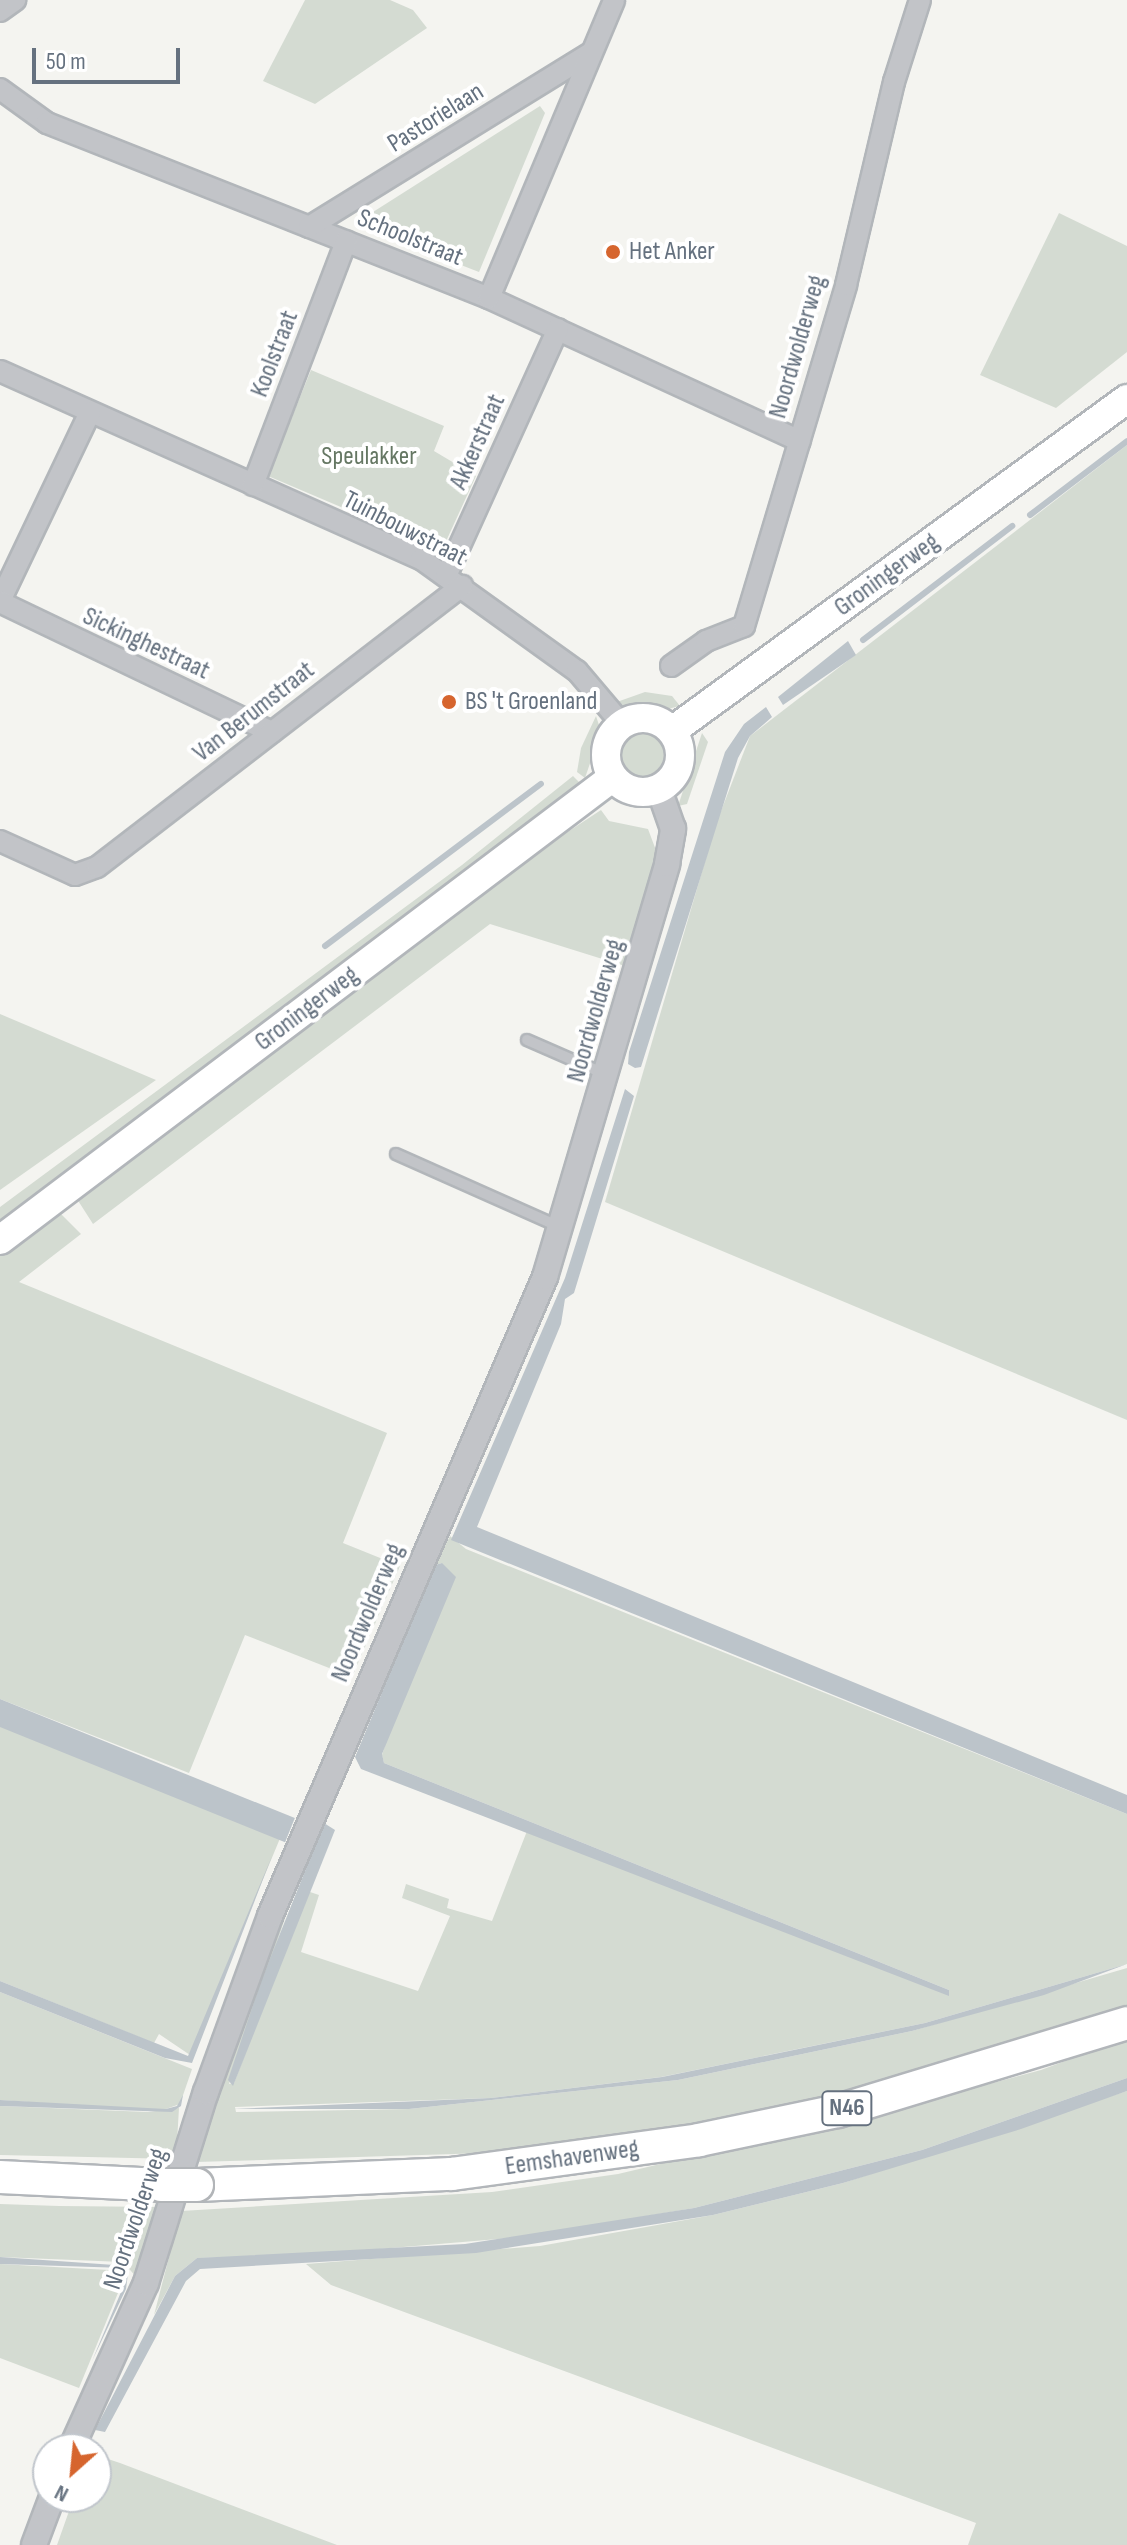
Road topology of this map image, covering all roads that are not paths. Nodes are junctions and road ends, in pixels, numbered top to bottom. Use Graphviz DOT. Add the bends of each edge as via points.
graph roads {
  1 [pos="15,0"];
  2 [pos="920,0"];
  3 [pos="611,1"];
  4 [pos="0,11"];
  5 [pos="591,53"];
  6 [pos="0,89"];
  7 [pos="309,227"];
  8 [pos="346,241"];
  9 [pos="489,298"];
  10 [pos="558,329"];
  11 [pos="0,371"];
  12 [pos="1127,399"];
  13 [pos="90,412"];
  14 [pos="800,441"];
  15 [pos="253,485"];
  16 [pos="454,581"];
  17 [pos="0,602"];
  18 [pos="671,666"];
  19 [pos="622,724"];
  20 [pos="672,731"];
  21 [pos="271,732"];
  22 [pos="613,777"];
  23 [pos="659,789"];
  24 [pos="0,841"];
  25 [pos="527,1040"];
  26 [pos="607,1074"];
  27 [pos="396,1154"];
  28 [pos="562,1228"];
  29 [pos="0,1240"];
  30 [pos="1127,2023"];
  31 [pos="0,2177"];
  32 [pos="93,2183"];
  33 [pos="0,2195"];
  34 [pos="78,2433"];
  35 [pos="46,2513"];
  36 [pos="34,2545"];
  1 -- 4 [label="street"];
  2 -- 14 [label="street, Noordwolderweg"];
  3 -- 5 [label="street"];
  5 -- 7 [label="street, Pastorielaan"];
  5 -- 9 [label="street"];
  6 -- 7 [label="street, Schoolstraat" via="47,123"];
  7 -- 8 [label="street, Schoolstraat"];
  8 -- 9 [label="street, Schoolstraat"];
  8 -- 15 [label="street, Koolstraat"];
  9 -- 10 [label="street, Schoolstraat"];
  10 -- 14 [label="street, Schoolstraat"];
  10 -- 16 [label="street, Akkerstraat"];
  11 -- 13 [label="street, Tuinbouwstraat"];
  12 -- 20 [label="main road, Groningerweg"];
  13 -- 15 [label="street, Tuinbouwstraat"];
  13 -- 17 [label="street"];
  14 -- 18 [label="street, Noordwolderweg" via="744,626 706,641"];
  15 -- 16 [label="street, Tuinbouwstraat" via="421,559"];
  16 -- 19 [label="street, Tuinbouwstraat" via="577,671"];
  16 -- 21 [label="street, Van Berumstraat"];
  17 -- 21 [label="street, Sickinghestraat"];
  19 -- 20 [label="main road" via="654,719"];
  19 -- 22 [label="main road" via="606,749"];
  20 -- 23 [label="main road" via="679,743 678,770"];
  21 -- 24 [label="street, Van Berumstraat" via="97,867 75,875"];
  22 -- 23 [label="main road" via="634,791"];
  22 -- 29 [label="main road, Groningerweg"];
  23 -- 26 [label="street, Noordwolderweg" via="673,829"];
  25 -- 26 [label="lane"];
  26 -- 28 [label="street, Noordwolderweg"];
  27 -- 28 [label="lane"];
  28 -- 34 [label="street, Noordwolderweg" via="270,1916 206,2092 146,2283"];
  30 -- 32 [label="highway, Eemshavenweg / N46, bridge" via="838,2111 699,2140 452,2174 197,2185"];
  31 -- 32 [label="highway, Eemshavenweg / N46"];
  32 -- 33 [label="highway, N46"];
  35 -- 36 [label="street"];
}
